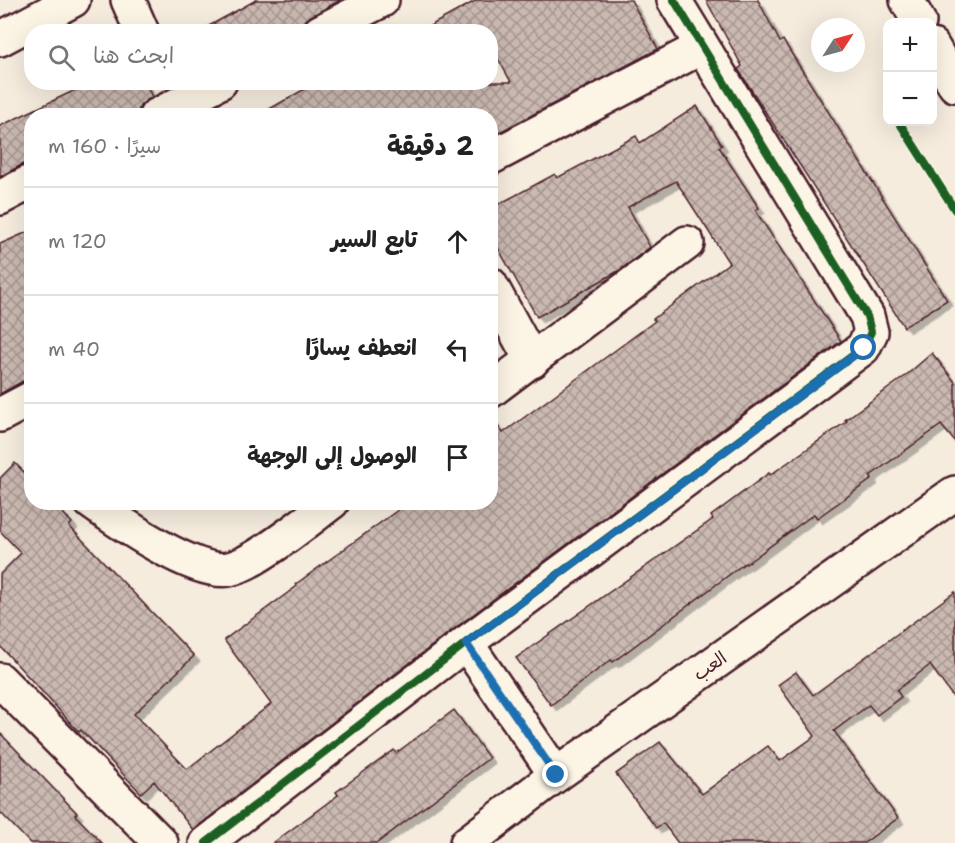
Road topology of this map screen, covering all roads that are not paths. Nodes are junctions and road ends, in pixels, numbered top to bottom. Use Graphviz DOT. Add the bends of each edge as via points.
graph roads {
  1 [pos="73,0"];
  2 [pos="128,0"];
  3 [pos="382,0"];
  4 [pos="674,0"];
  5 [pos="907,0"];
  6 [pos="917,18"];
  7 [pos="28,24"];
  8 [pos="138,24"];
  9 [pos="336,24"];
  10 [pos="24,26"];
  11 [pos="0,39"];
  12 [pos="702,47"];
  13 [pos="937,53"];
  14 [pos="955,85"];
  15 [pos="498,154"];
  16 [pos="24,185"];
  17 [pos="0,198"];
  18 [pos="687,243"];
  19 [pos="498,299"];
  20 [pos="532,361"];
  21 [pos="498,384"];
  22 [pos="955,492"];
  23 [pos="103,510"];
  24 [pos="321,510"];
  25 [pos="466,643"];
  26 [pos="0,680"];
  27 [pos="556,775"];
  28 [pos="161,843"];
  29 [pos="206,843"];
  30 [pos="467,843"];
  1 -- 7 [label="street"];
  2 -- 8 [label="street"];
  3 -- 9 [label="street"];
  4 -- 12 [label="street"];
  5 -- 6 [label="street"];
  10 -- 11 [label="street"];
  12 -- 15 [label="street"];
  12 -- 25 [label="street" via="867,316 871,332 864,348"];
  13 -- 14 [label="street"];
  16 -- 17 [label="street"];
  18 -- 20 [label="street"];
  19 -- 20 [label="street"];
  20 -- 21 [label="street"];
  22 -- 27 [label="street, العب"];
  23 -- 24 [label="street" via="144,539 201,566 228,570 249,561"];
  25 -- 27 [label="street"];
  25 -- 29 [label="street"];
  26 -- 28 [label="street"];
  27 -- 30 [label="street, العب"];
}
